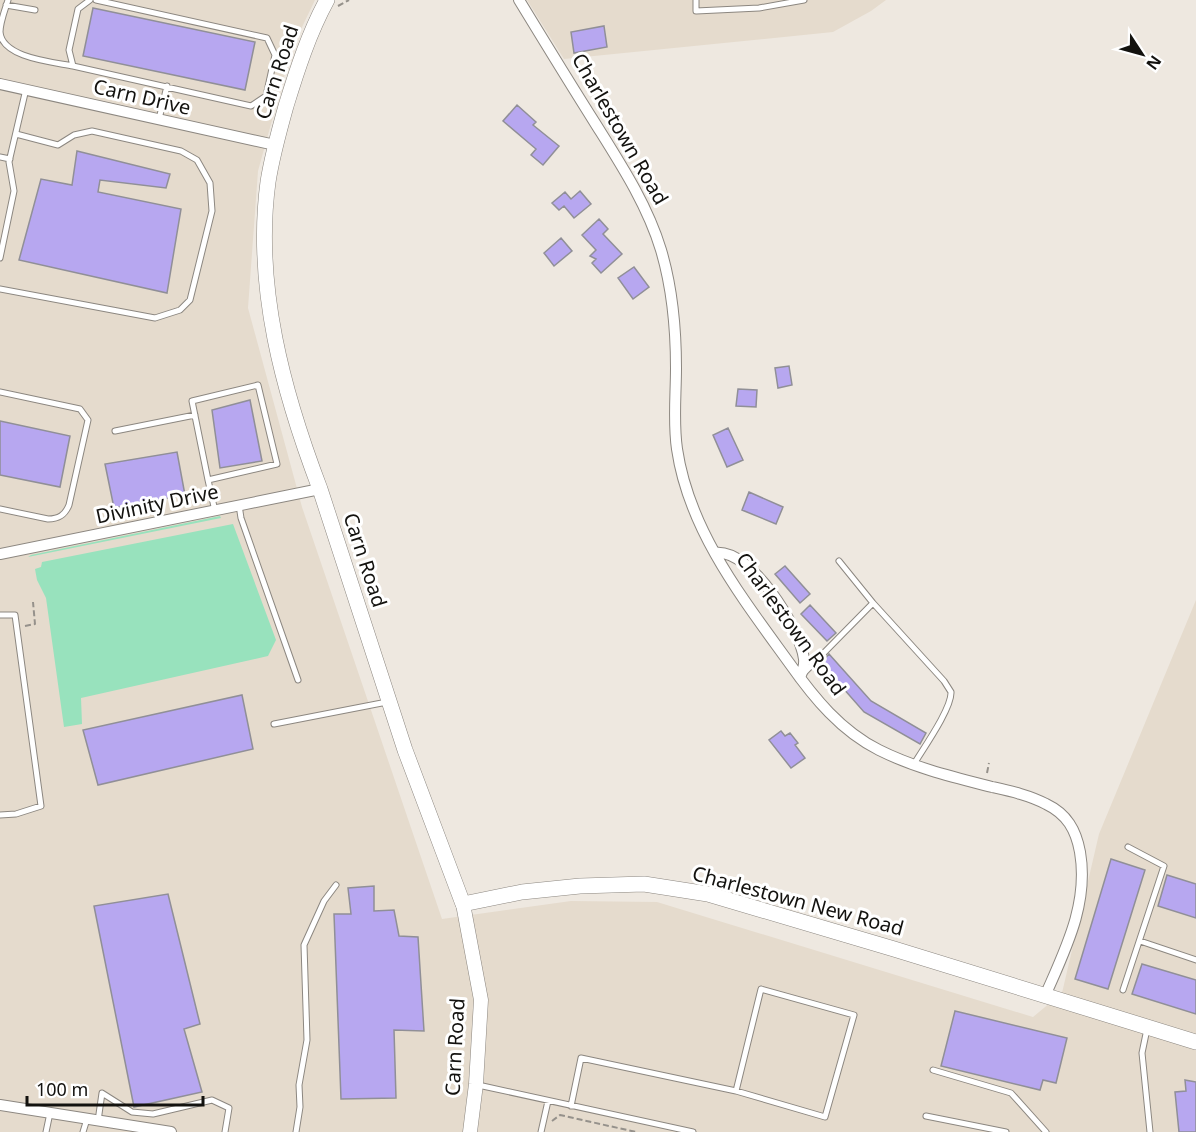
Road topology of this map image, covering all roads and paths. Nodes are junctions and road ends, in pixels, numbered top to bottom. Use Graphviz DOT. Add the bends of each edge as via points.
graph roads {
  1 [pos="90,0"];
  2 [pos="96,0"];
  3 [pos="327,0"];
  4 [pos="519,0"];
  5 [pos="696,0"];
  6 [pos="804,0"];
  7 [pos="7,3"];
  8 [pos="34,10"];
  9 [pos="73,66"];
  10 [pos="0,84"];
  11 [pos="166,86"];
  12 [pos="26,89"];
  13 [pos="159,119"];
  14 [pos="16,134"];
  15 [pos="275,145"];
  16 [pos="0,157"];
  17 [pos="10,159"];
  18 [pos="0,258"];
  19 [pos="0,289"];
  20 [pos="0,392"];
  21 [pos="195,415"];
  22 [pos="115,431"];
  23 [pos="208,480"];
  24 [pos="320,489"];
  25 [pos="239,505"];
  26 [pos="0,509"];
  27 [pos="215,511"];
  28 [pos="715,553"];
  29 [pos="0,554"];
  30 [pos="839,561"];
  31 [pos="33,602"];
  32 [pos="873,603"];
  33 [pos="0,615"];
  34 [pos="16,627"];
  35 [pos="800,678"];
  36 [pos="298,680"];
  37 [pos="389,702"];
  38 [pos="274,724"];
  39 [pos="913,765"];
  40 [pos="0,815"];
  41 [pos="1128,847"];
  42 [pos="336,885"];
  43 [pos="463,904"];
  44 [pos="1140,941"];
  45 [pos="1196,960"];
  46 [pos="1123,990"];
  47 [pos="1046,996"];
  48 [pos="1147,1027"];
  49 [pos="1196,1042"];
  50 [pos="933,1070"];
  51 [pos="476,1084"];
  52 [pos="736,1091"];
  53 [pos="548,1101"];
  54 [pos="0,1105"];
  55 [pos="571,1106"];
  56 [pos="50,1113"];
  57 [pos="926,1116"];
  58 [pos="87,1119"];
  59 [pos="98,1121"];
  60 [pos="550,1122"];
  61 [pos="46,1132"];
  62 [pos="83,1132"];
  63 [pos="171,1132"];
  64 [pos="225,1132"];
  65 [pos="296,1132"];
  66 [pos="470,1132"];
  67 [pos="541,1132"];
  68 [pos="636,1132"];
  69 [pos="693,1132"];
  70 [pos="1006,1132"];
  71 [pos="1046,1132"];
  72 [pos="1150,1132"];
  1 -- 9 [label="lane" via="78,9 69,50"];
  2 -- 11 [label="lane" via="267,38 275,55 266,96 251,106"];
  3 -- 15 [label="main road, Carn Road" via="294,78"];
  4 -- 28 [label="street, Charlestown Road" via="630,178 655,232 672,308 677,451 699,521"];
  5 -- 6 [label="lane" via="696,11 759,8"];
  7 -- 8 [label="lane"];
  7 -- 9 [label="lane" via="0,33 8,48 16,54"];
  9 -- 11 [label="lane"];
  10 -- 12 [label="street, Carn Drive"];
  11 -- 13 [label="lane"];
  12 -- 13 [label="street, Carn Drive"];
  12 -- 14 [label="lane"];
  13 -- 15 [label="street, Carn Drive"];
  14 -- 17 [label="lane"];
  14 -- 19 [label="lane" via="58,145 74,135 92,131 181,151 197,160 210,183 212,211 190,300 180,310 155,318"];
  15 -- 24 [label="main road, Carn Road" via="265,225 269,296 276,349"];
  16 -- 17 [label="lane"];
  17 -- 18 [label="lane" via="14,191"];
  20 -- 26 [label="lane" via="80,409 88,420 64,514 48,519"];
  21 -- 22 [label="lane"];
  21 -- 23 [label="lane"];
  21 -- 23 [label="lane" via="192,401 258,385 277,464"];
  23 -- 27 [label="lane"];
  24 -- 25 [label="street, Divinity Drive"];
  24 -- 37 [label="main road, Carn Road"];
  25 -- 27 [label="street, Divinity Drive"];
  25 -- 36 [label="lane"];
  27 -- 29 [label="street, Divinity Drive"];
  28 -- 35 [label="street, Charlestown Road"];
  28 -- 35 [label="street" via="724,552 743,562 785,612 804,660"];
  30 -- 32 [label="lane"];
  31 -- 34 [label="path" via="35,624"];
  32 -- 35 [label="lane"];
  32 -- 39 [label="lane" via="951,692 945,712"];
  33 -- 34 [label="lane" via="15,615"];
  34 -- 40 [label="lane" via="41,806"];
  35 -- 39 [label="street, Charlestown Road" via="851,733"];
  37 -- 38 [label="lane"];
  37 -- 43 [label="main road, Carn Road"];
  39 -- 47 [label="street, Charlestown Road" via="1038,800 1071,824 1081,854 1080,902"];
  41 -- 44 [label="lane" via="1164,866"];
  42 -- 65 [label="lane" via="324,901 304,945 307,1040"];
  43 -- 47 [label="main road, Charlestown New Road" via="580,886 644,884 708,894"];
  43 -- 51 [label="street, Carn Road" via="481,1000"];
  44 -- 45 [label="lane"];
  44 -- 46 [label="lane"];
  47 -- 48 [label="main road"];
  48 -- 49 [label="main road"];
  48 -- 72 [label="lane" via="1142,1053"];
  50 -- 71 [label="lane" via="1011,1093"];
  51 -- 53 [label="lane"];
  51 -- 66 [label="street, Carn Road"];
  52 -- 52 [label="lane" via="761,989 854,1015 825,1117"];
  52 -- 55 [label="lane" via="581,1058"];
  53 -- 55 [label="lane"];
  53 -- 67 [label="lane"];
  54 -- 56 [label="street"];
  55 -- 69 [label="lane"];
  56 -- 58 [label="street"];
  56 -- 61 [label="lane"];
  57 -- 70 [label="lane"];
  58 -- 59 [label="street"];
  58 -- 62 [label="lane"];
  59 -- 63 [label="street"];
  59 -- 64 [label="lane" via="102,1094 132,1112 153,1114 212,1100 229,1108"];
  60 -- 68 [label="path" via="560,1115"];
}
